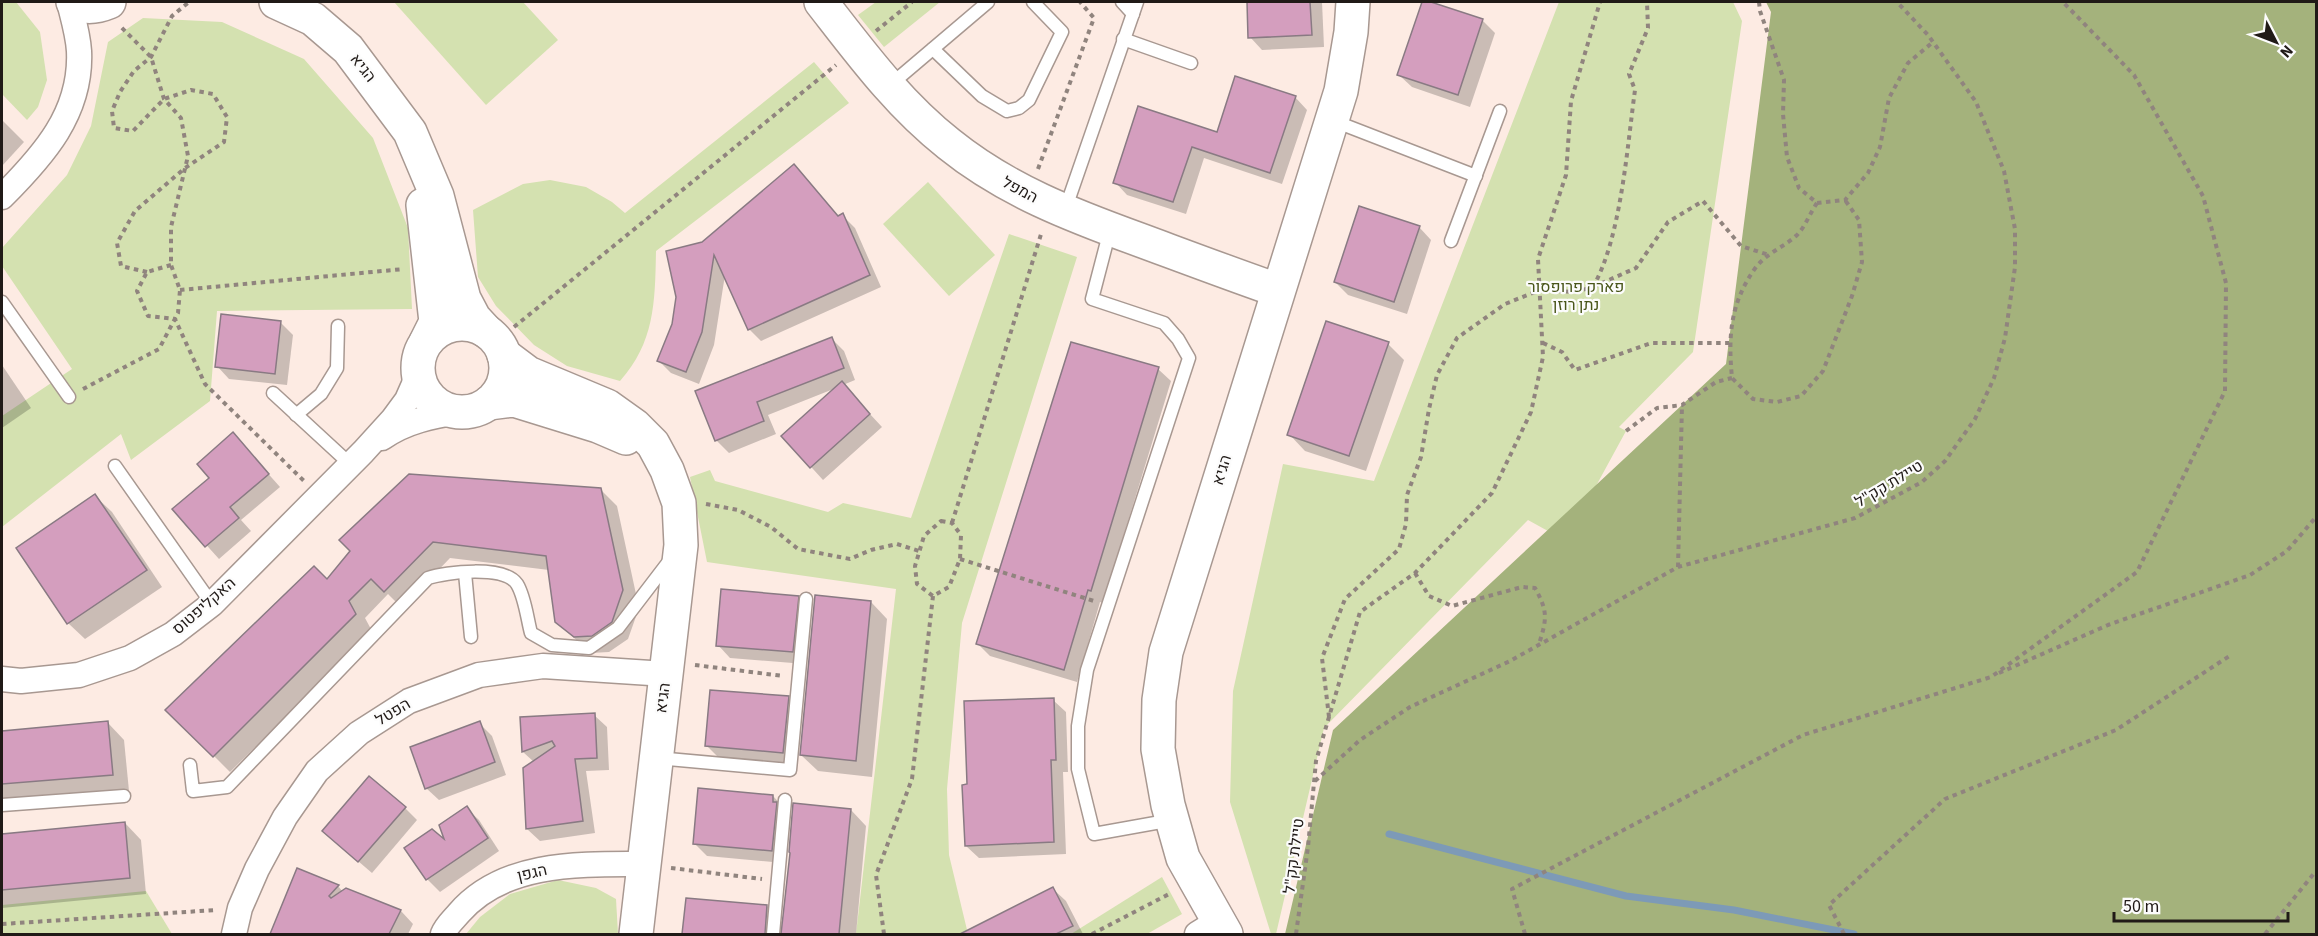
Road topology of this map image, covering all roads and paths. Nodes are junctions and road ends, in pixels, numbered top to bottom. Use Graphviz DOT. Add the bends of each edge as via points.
graph roads {
  1 [pos="189,2"];
  2 [pos="276,2"];
  3 [pos="821,2"];
  4 [pos="912,2"];
  5 [pos="988,2"];
  6 [pos="1033,2"];
  7 [pos="1080,2"];
  8 [pos="1122,2"];
  9 [pos="1137,2"];
  10 [pos="1353,2"];
  11 [pos="1600,2"];
  12 [pos="1647,2"];
  13 [pos="1759,2"];
  14 [pos="1898,2"];
  15 [pos="2063,2"];
  16 [pos="88,3"];
  17 [pos="1133,14"];
  18 [pos="1124,39"];
  19 [pos="1933,42"];
  20 [pos="856,47"];
  21 [pos="933,49"];
  22 [pos="151,57"];
  23 [pos="1191,63"];
  24 [pos="889,86"];
  25 [pos="164,99"];
  26 [pos="1500,111"];
  27 [pos="1331,120"];
  28 [pos="422,161"];
  29 [pos="185,168"];
  30 [pos="1476,176"];
  31 [pos="2,197"];
  32 [pos="1845,200"];
  33 [pos="1816,203"];
  34 [pos="1048,204"];
  35 [pos="1110,229"];
  36 [pos="1451,241"];
  37 [pos="1769,255"];
  38 [pos="171,265"];
  39 [pos="429,267"];
  40 [pos="147,272"];
  41 [pos="1593,287"];
  42 [pos="180,290"];
  43 [pos="1277,290"];
  44 [pos="1540,290"];
  45 [pos="2,302"];
  46 [pos="175,319"];
  47 [pos="338,326"];
  48 [pos="426,342"];
  49 [pos="495,342"];
  50 [pos="1543,343"];
  51 [pos="1729,343"];
  52 [pos="418,375"];
  53 [pos="1732,378"];
  54 [pos="273,393"];
  55 [pos="69,397"];
  56 [pos="1682,405"];
  57 [pos="475,408"];
  58 [pos="296,415"];
  59 [pos="1626,431"];
  60 [pos="357,458"];
  61 [pos="664,464"];
  62 [pos="114,466"];
  63 [pos="319,496"];
  64 [pos="679,503"];
  65 [pos="2316,517"];
  66 [pos="952,523"];
  67 [pos="681,545"];
  68 [pos="919,551"];
  69 [pos="960,559"];
  70 [pos="1678,567"];
  71 [pos="465,573"];
  72 [pos="1415,573"];
  73 [pos="933,596"];
  74 [pos="806,599"];
  75 [pos="212,604"];
  76 [pos="1108,606"];
  77 [pos="471,637"];
  78 [pos="1539,645"];
  79 [pos="2231,655"];
  80 [pos="667,668"];
  81 [pos="1991,676"];
  82 [pos="799,678"];
  83 [pos="2,679"];
  84 [pos="1329,718"];
  85 [pos="656,758"];
  86 [pos="190,765"];
  87 [pos="1316,781"];
  88 [pos="124,796"];
  89 [pos="785,800"];
  90 [pos="2,805"];
  91 [pos="1172,820"];
  92 [pos="644,864"];
  93 [pos="2316,871"];
  94 [pos="778,880"];
  95 [pos="1196,881"];
  96 [pos="240,909"];
  97 [pos="2,924"];
  98 [pos="1214,930"];
  99 [pos="234,934"];
  100 [pos="443,934"];
  101 [pos="636,934"];
  102 [pos="773,934"];
  103 [pos="884,934"];
  104 [pos="1092,934"];
  105 [pos="1296,934"];
  106 [pos="1525,934"];
  107 [pos="1844,934"];
  108 [pos="2265,934"];
  1 -- 22 [label="path" via="172,16"];
  2 -- 28 [label="street, הגיא" via="312,20 348,49 410,132"];
  3 -- 20 [label="street, המפל"];
  4 -- 20 [label="path"];
  5 -- 21 [label="lane"];
  6 -- 21 [label="lane" via="1062,32 1029,100 1019,108 1007,111 982,96"];
  7 -- 34 [label="path" via="1094,18"];
  8 -- 17 [label="lane"];
  9 -- 17 [label="lane"];
  10 -- 27 [label="street, הגיא" via="1347,62"];
  11 -- 44 [label="path" via="1571,101 1566,175 1538,259"];
  12 -- 41 [label="path" via="1648,28 1629,74 1635,90 1616,219 1601,273"];
  13 -- 33 [label="path" via="1784,80 1787,156 1799,188"];
  14 -- 19 [label="path, טיילת קק\"ל"];
  15 -- 81 [label="path" via="2134,75 2203,196 2226,283 2225,391 2137,572"];
  16 -- 22 [label="path"];
  16 -- 31 [label="street" via="74,100 57,136"];
  17 -- 18 [label="lane"];
  18 -- 23 [label="lane"];
  18 -- 34 [label="lane"];
  19 -- 32 [label="path" via="1908,63 1889,98 1880,147 1868,172"];
  19 -- 70 [label="path, טיילת קק\"ל" via="1976,102 2004,171 2014,229 2015,267 2005,339 1994,378 1974,419 1945,461 1922,482 1855,518"];
  20 -- 24 [label="street, המפל"];
  20 -- 49 [label="path"];
  21 -- 24 [label="lane"];
  22 -- 25 [label="path"];
  22 -- 25 [label="path" via="134,70 120,92 112,111 114,128 134,131"];
  24 -- 34 [label="street, המפל" via="948,144 997,178"];
  25 -- 29 [label="path" via="181,118 188,156"];
  25 -- 29 [label="path" via="191,90 213,94 227,117 224,142"];
  26 -- 30 [label="lane"];
  27 -- 30 [label="lane"];
  27 -- 43 [label="street, הגיא"];
  28 -- 39 [label="street, הגיא"];
  28 -- 49 [label="street, הגיא" via="437,196 464,299"];
  29 -- 38 [label="path" via="171,227"];
  29 -- 40 [label="path" via="135,211 117,243 121,266"];
  30 -- 36 [label="lane"];
  32 -- 33 [label="path"];
  32 -- 53 [label="path" via="1859,220 1862,262 1823,371 1801,396 1777,402 1752,399"];
  33 -- 37 [label="path" via="1797,234"];
  34 -- 35 [label="street, המפל"];
  34 -- 66 [label="path"];
  35 -- 43 [label="street, המפל"];
  35 -- 76 [label="lane" via="1092,299 1164,323 1189,358"];
  37 -- 41 [label="path" via="1741,246 1703,201 1668,222 1636,268"];
  37 -- 51 [label="path" via="1757,267 1732,315"];
  38 -- 40 [label="path"];
  38 -- 42 [label="path"];
  39 -- 42 [label="path"];
  39 -- 48 [label="street, הגיא" via="436,322"];
  40 -- 46 [label="path" via="137,291 148,316"];
  41 -- 44 [label="path" via="1575,292"];
  42 -- 46 [label="path"];
  43 -- 91 [label="street, הגיא" via="1166,652 1159,700 1158,749"];
  44 -- 50 [label="path"];
  44 -- 84 [label="path" via="1505,304 1457,338 1437,375 1421,457 1407,495 1406,524 1399,549 1345,599 1322,658"];
  45 -- 55 [label="lane"];
  46 -- 55 [label="path" via="159,349"];
  46 -- 63 [label="path" via="205,384"];
  47 -- 58 [label="lane" via="337,368 321,394"];
  48 -- 49 [label="street" via="447,327 460,324 473,326"];
  48 -- 52 [label="street"];
  49 -- 57 [label="street" via="506,368 504,381 498,393"];
  49 -- 61 [label="street, הגיא" via="528,373 608,406 653,444"];
  50 -- 51 [label="path" via="1562,352 1575,370 1651,343"];
  50 -- 72 [label="path" via="1531,412 1492,493"];
  51 -- 53 [label="path"];
  52 -- 57 [label="street" via="428,397 443,408"];
  52 -- 60 [label="street, האקליפטוס" via="402,406"];
  53 -- 56 [label="path" via="1716,382"];
  54 -- 58 [label="lane"];
  56 -- 59 [label="path" via="1657,408"];
  56 -- 70 [label="path"];
  57 -- 60 [label="street, האקליפטוס" via="424,418 390,432"];
  57 -- 61 [label="street" via="514,400 629,439"];
  58 -- 60 [label="lane"];
  60 -- 63 [label="street, האקליפטוס"];
  61 -- 64 [label="street, הגיא"];
  62 -- 75 [label="lane"];
  63 -- 75 [label="street, האקליפטוס"];
  64 -- 67 [label="street, הגיא"];
  64 -- 68 [label="path" via="738,510 771,527 798,549 850,558 897,544"];
  65 -- 81 [label="path" via="2287,552 2250,575 2108,625"];
  66 -- 68 [label="path" via="941,521 924,536"];
  66 -- 69 [label="path" via="961,535"];
  67 -- 71 [label="lane" via="618,628 589,648 552,645 531,633 517,585 510,577"];
  67 -- 80 [label="street, הגיא"];
  68 -- 73 [label="path" via="915,566 917,584"];
  69 -- 73 [label="path" via="949,587"];
  69 -- 76 [label="path"];
  70 -- 78 [label="path, טיילת קק\"ל"];
  71 -- 77 [label="lane"];
  71 -- 86 [label="lane" via="428,578 227,787 193,791"];
  72 -- 78 [label="path" via="1429,596 1452,606 1535,588 1544,603 1546,621"];
  72 -- 84 [label="path" via="1360,612"];
  73 -- 103 [label="path" via="912,779 876,875"];
  74 -- 82 [label="lane"];
  75 -- 83 [label="street, האקליפטוס" via="173,634 130,658 79,675"];
  76 -- 91 [label="lane" via="1088,670 1078,726 1078,769 1094,834"];
  78 -- 87 [label="path, טיילת קק\"ל" via="1410,707 1360,740"];
  79 -- 107 [label="path" via="2116,730 1945,799 1829,905"];
  80 -- 82 [label="path"];
  80 -- 85 [label="street, הגיא"];
  80 -- 96 [label="street, הפטל" via="543,666 479,675 409,701 359,733 317,771 285,817"];
  81 -- 106 [label="path" via="1803,735 1512,889"];
  82 -- 85 [label="lane" via="790,770"];
  84 -- 87 [label="path" via="1317,761"];
  85 -- 92 [label="street, הגיא"];
  87 -- 105 [label="path, טיילת קק\"ל"];
  88 -- 90 [label="lane"];
  89 -- 94 [label="lane"];
  91 -- 95 [label="street, הגיא" via="1182,858"];
  92 -- 94 [label="path"];
  92 -- 100 [label="street, הגפן" via="586,864 500,881 469,901"];
  92 -- 101 [label="street, הגיא"];
  93 -- 108 [label="path"];
  94 -- 102 [label="lane"];
  95 -- 98 [label="street, הגיא"];
  95 -- 104 [label="path"];
  96 -- 97 [label="path"];
  96 -- 99 [label="street, הפטל"];
}
